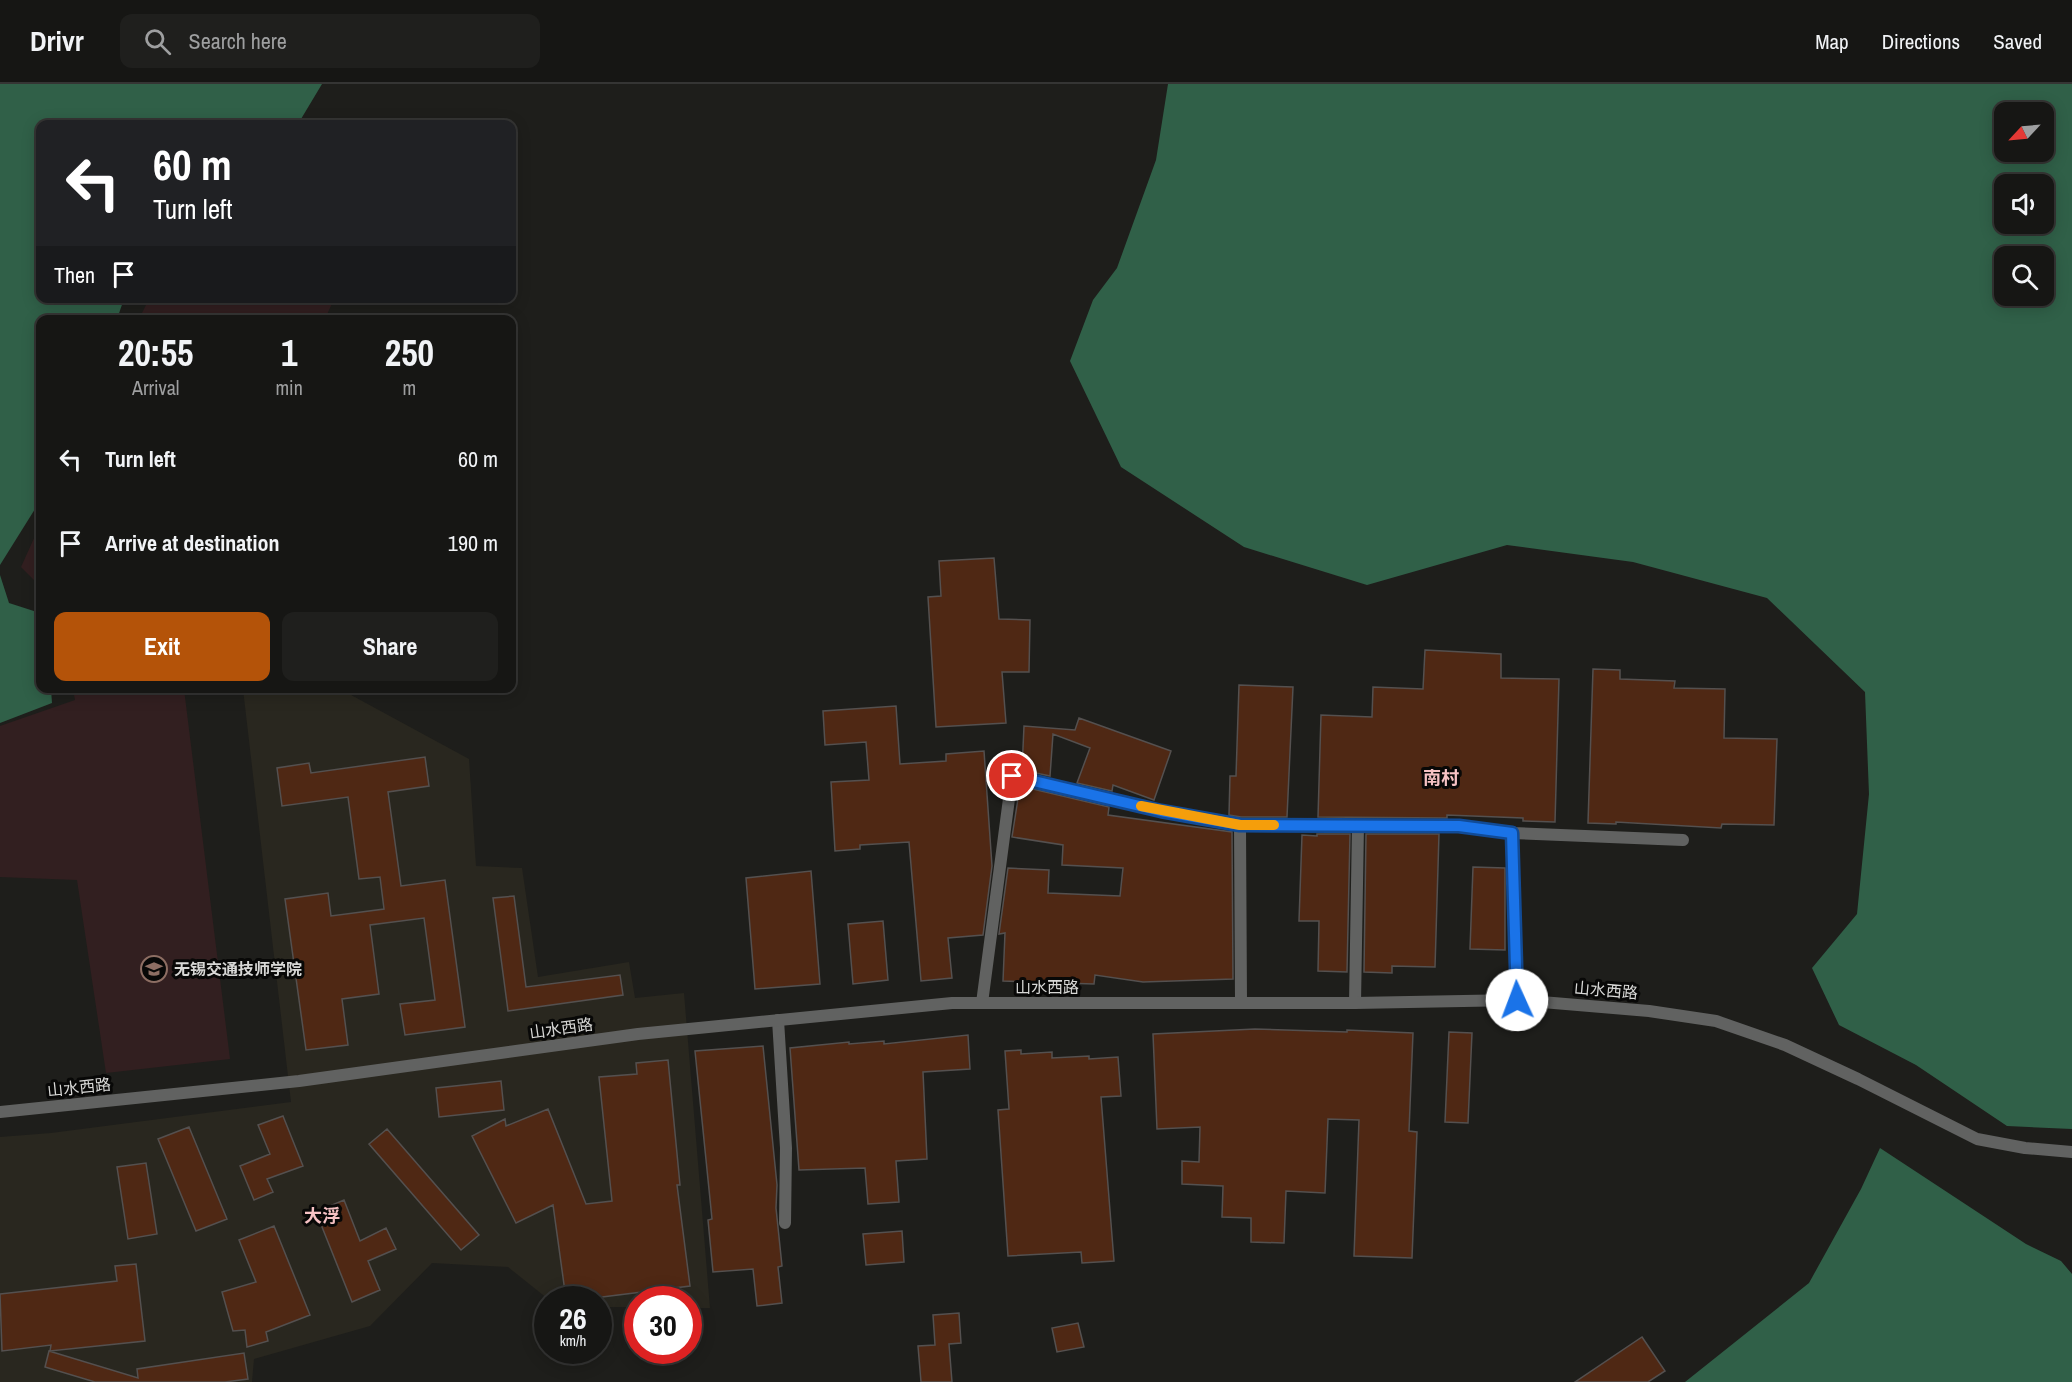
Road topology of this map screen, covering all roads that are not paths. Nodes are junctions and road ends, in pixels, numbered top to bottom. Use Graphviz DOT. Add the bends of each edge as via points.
graph roads {
  1 [pos="1240,825"];
  2 [pos="1358,825"];
  3 [pos="1512,833"];
  4 [pos="1683,840"];
  5 [pos="1517,1000"];
  6 [pos="1241,1002"];
  7 [pos="1355,1002"];
  8 [pos="982,1003"];
  9 [pos="778,1020"];
  10 [pos="0,1112"];
  11 [pos="2072,1152"];
  12 [pos="786,1223"];
  1 -- 2 [label="street"];
  1 -- 6 [label="street"];
  1 -- 8 [label="street" via="1012,776"];
  2 -- 3 [label="street" via="1459,826"];
  2 -- 7 [label="street"];
  3 -- 4 [label="street"];
  3 -- 5 [label="street"];
  5 -- 7 [label="street, 山水西路"];
  5 -- 11 [label="street, 山水西路" via="1716,1021 1785,1045 1858,1078 1977,1139"];
  6 -- 7 [label="street, 山水西路"];
  6 -- 8 [label="street, 山水西路"];
  8 -- 9 [label="street, 山水西路"];
  9 -- 10 [label="street, 山水西路" via="638,1034 299,1081"];
  9 -- 12 [label="street"];
}
